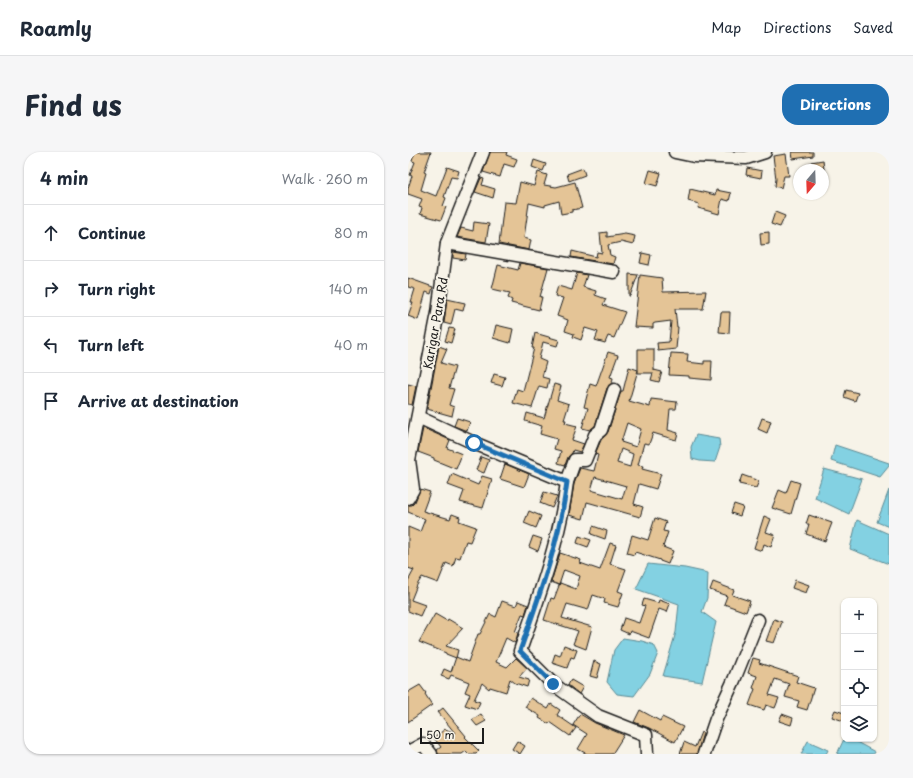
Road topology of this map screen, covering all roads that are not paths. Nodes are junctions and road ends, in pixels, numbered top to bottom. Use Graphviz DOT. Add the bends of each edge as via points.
graph roads {
  1 [pos="483,152"];
  2 [pos="675,152"];
  3 [pos="766,152"];
  4 [pos="447,244"];
  5 [pos="614,272"];
  6 [pos="614,390"];
  7 [pos="418,417"];
  8 [pos="567,482"];
  9 [pos="408,498"];
  10 [pos="758,620"];
  11 [pos="408,752"];
  12 [pos="432,754"];
  13 [pos="647,754"];
  14 [pos="704,754"];
  1 -- 4 [label="street, Karigar Para Rd"];
  2 -- 3 [label="street" via="694,156 746,158"];
  4 -- 5 [label="street"];
  4 -- 7 [label="street, Karigar Para Rd" via="438,313"];
  6 -- 8 [label="street" via="601,430 595,435 585,460 575,460"];
  7 -- 8 [label="street"];
  7 -- 9 [label="street, Karigar Para Rd" via="409,460 413,489"];
  8 -- 13 [label="street" via="548,569 520,651 553,684 598,716 646,735"];
  10 -- 14 [label="street"];
  11 -- 12 [label="street" via="423,744"];
}
